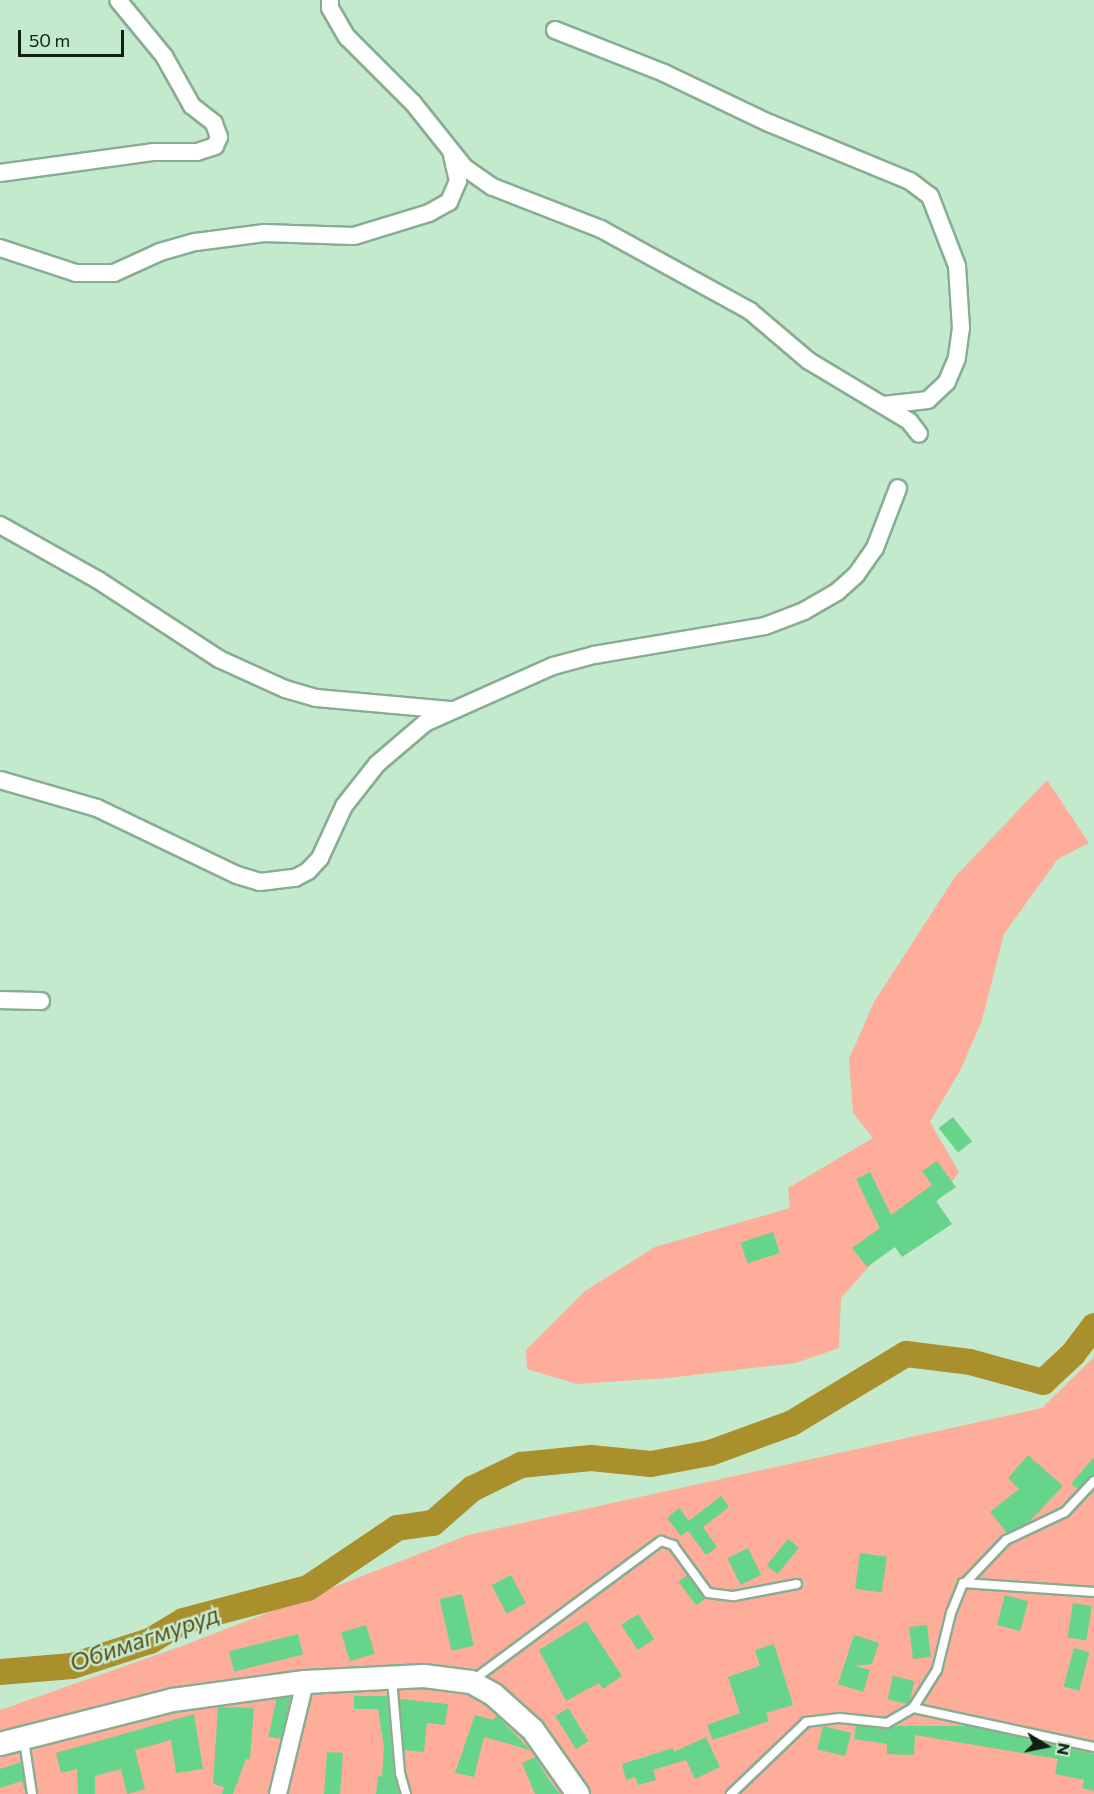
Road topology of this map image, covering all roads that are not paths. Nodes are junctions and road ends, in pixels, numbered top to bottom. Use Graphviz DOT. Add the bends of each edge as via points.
graph roads {
  1 [pos="118,0"];
  2 [pos="330,0"];
  3 [pos="555,30"];
  4 [pos="452,152"];
  5 [pos="0,173"];
  6 [pos="0,248"];
  7 [pos="882,405"];
  8 [pos="919,434"];
  9 [pos="898,488"];
  10 [pos="0,525"];
  11 [pos="451,710"];
  12 [pos="0,780"];
  13 [pos="0,1000"];
  14 [pos="41,1000"];
  15 [pos="1093,1484"];
  16 [pos="966,1582"];
  17 [pos="797,1584"];
  18 [pos="1094,1592"];
  19 [pos="392,1676"];
  20 [pos="305,1682"];
  21 [pos="471,1682"];
  22 [pos="913,1708"];
  23 [pos="24,1737"];
  24 [pos="0,1744"];
  25 [pos="1094,1747"];
  26 [pos="32,1794"];
  27 [pos="278,1794"];
  28 [pos="406,1794"];
  29 [pos="578,1794"];
  30 [pos="731,1794"];
  1 -- 5 [label="street" via="164,56 192,106 213,123 219,137 215,147"];
  2 -- 4 [label="street" via="330,8 347,37 413,103"];
  3 -- 7 [label="street" via="664,73 769,123 910,181 930,196 957,266 962,328 957,358 947,381 927,400"];
  4 -- 6 [label="street" via="458,181 449,202 429,213 354,236 264,233 196,242 160,252 114,273 76,273"];
  4 -- 7 [label="street" via="464,168 493,188 601,230 750,311 833,378"];
  7 -- 8 [label="street" via="909,422"];
  9 -- 11 [label="street" via="875,548 856,575 837,592 804,611 765,626 594,655 553,666"];
  10 -- 11 [label="street" via="98,580 219,659 285,689 316,698"];
  11 -- 12 [label="street" via="425,723 377,764 344,806 320,858 308,871 285,880 260,882 237,874 97,808"];
  13 -- 14 [label="street"];
  15 -- 16 [label="lane" via="1065,1512 1006,1540"];
  16 -- 18 [label="lane"];
  16 -- 22 [label="lane" via="951,1613 937,1670"];
  17 -- 21 [label="lane" via="734,1596 708,1593 673,1545 661,1541"];
  19 -- 20 [label="street"];
  19 -- 21 [label="street"];
  19 -- 28 [label="lane" via="400,1773"];
  20 -- 23 [label="street" via="173,1700"];
  20 -- 27 [label="street"];
  21 -- 29 [label="street" via="494,1695 533,1730"];
  22 -- 25 [label="lane"];
  22 -- 30 [label="lane" via="887,1723 840,1718 806,1722"];
  23 -- 24 [label="street"];
  23 -- 26 [label="lane"];
}
